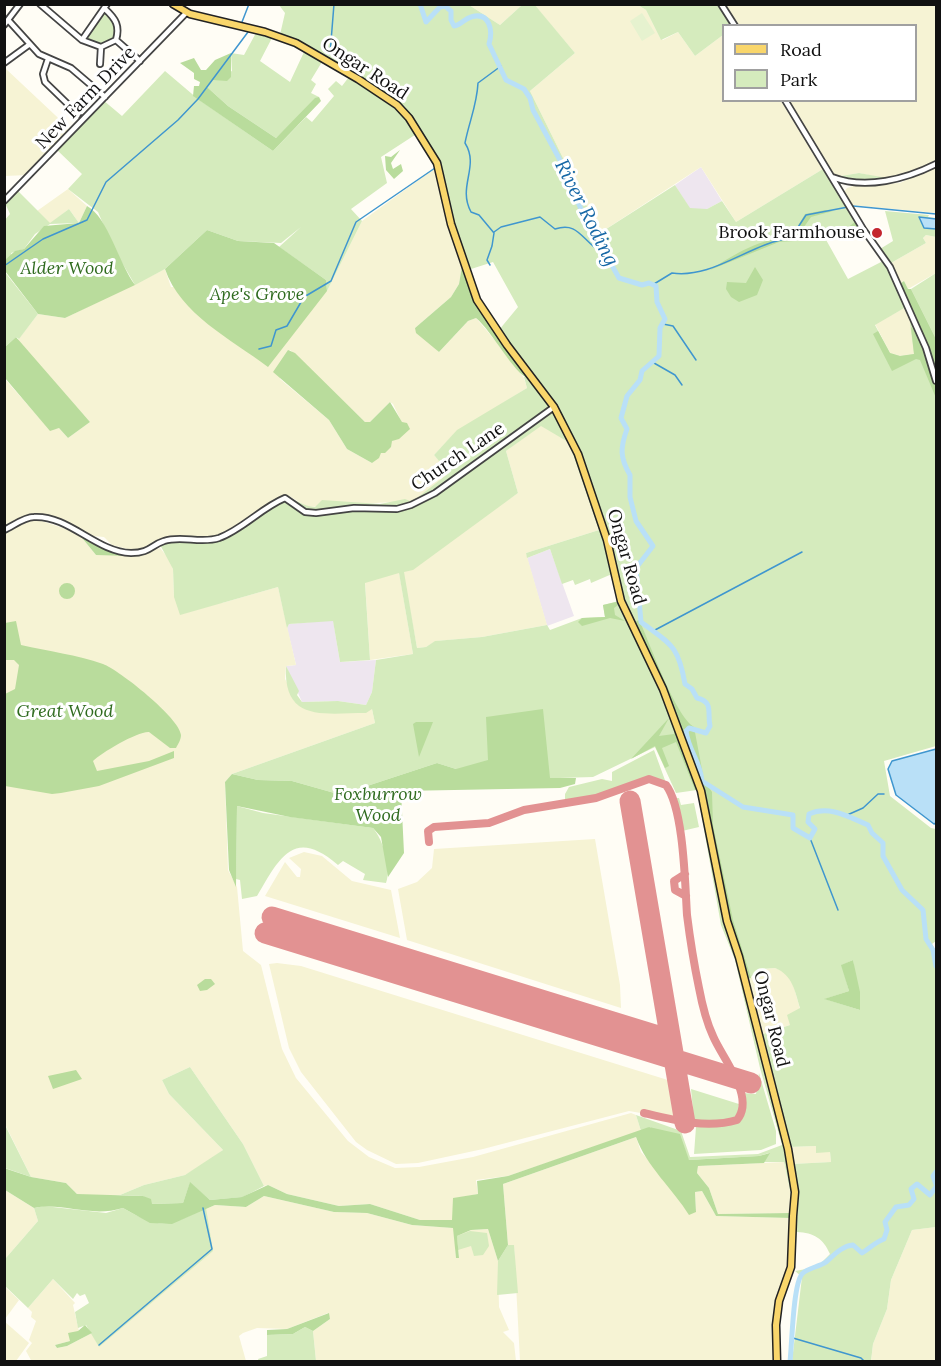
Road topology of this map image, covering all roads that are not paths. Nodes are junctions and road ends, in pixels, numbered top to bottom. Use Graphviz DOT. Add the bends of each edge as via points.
graph roads {
  1 [pos="20,4"];
  2 [pos="173,4"];
  3 [pos="721,4"];
  4 [pos="42,5"];
  5 [pos="106,7"];
  6 [pos="186,13"];
  7 [pos="7,23"];
  8 [pos="734,24"];
  9 [pos="82,40"];
  10 [pos="116,40"];
  11 [pos="30,44"];
  12 [pos="100,47"];
  13 [pos="48,59"];
  14 [pos="140,62"];
  15 [pos="4,63"];
  16 [pos="100,64"];
  17 [pos="105,97"];
  18 [pos="785,102"];
  19 [pos="78,114"];
  20 [pos="936,164"];
  21 [pos="831,177"];
  22 [pos="846,181"];
  23 [pos="839,190"];
  24 [pos="4,201"];
  25 [pos="936,381"];
  26 [pos="554,407"];
  27 [pos="4,530"];
  28 [pos="777,1362"];
  1 -- 7 [label="street"];
  2 -- 6 [label="main road, Ongar Road"];
  3 -- 8 [label="street"];
  4 -- 9 [label="street"];
  5 -- 9 [label="street"];
  5 -- 10 [label="street" via="118,26"];
  6 -- 14 [label="street, New Farm Drive"];
  6 -- 26 [label="main road, Ongar Road" via="296,43 353,76 410,118 437,163 451,224 477,300"];
  7 -- 11 [label="street"];
  9 -- 12 [label="street"];
  10 -- 12 [label="street"];
  10 -- 14 [label="street"];
  11 -- 13 [label="street"];
  11 -- 15 [label="street"];
  12 -- 16 [label="street"];
  13 -- 17 [label="street" via="71,68"];
  13 -- 19 [label="street" via="43,74 45,82"];
  14 -- 17 [label="street, New Farm Drive"];
  17 -- 24 [label="street, New Farm Drive"];
  18 -- 21 [label="street"];
  20 -- 22 [label="street" via="899,179"];
  21 -- 22 [label="street"];
  21 -- 23 [label="street"];
  22 -- 23 [label="street"];
  23 -- 25 [label="street" via="903,292"];
  26 -- 27 [label="street, Church Lane" via="435,493 397,509 305,512 285,498 217,538 194,542 166,540 140,552 123,552 64,525 35,517"];
  26 -- 28 [label="main road, Ongar Road" via="578,454 607,540 621,601 663,688 701,791 727,921 788,1149 795,1192 791,1263 776,1325"];
}
